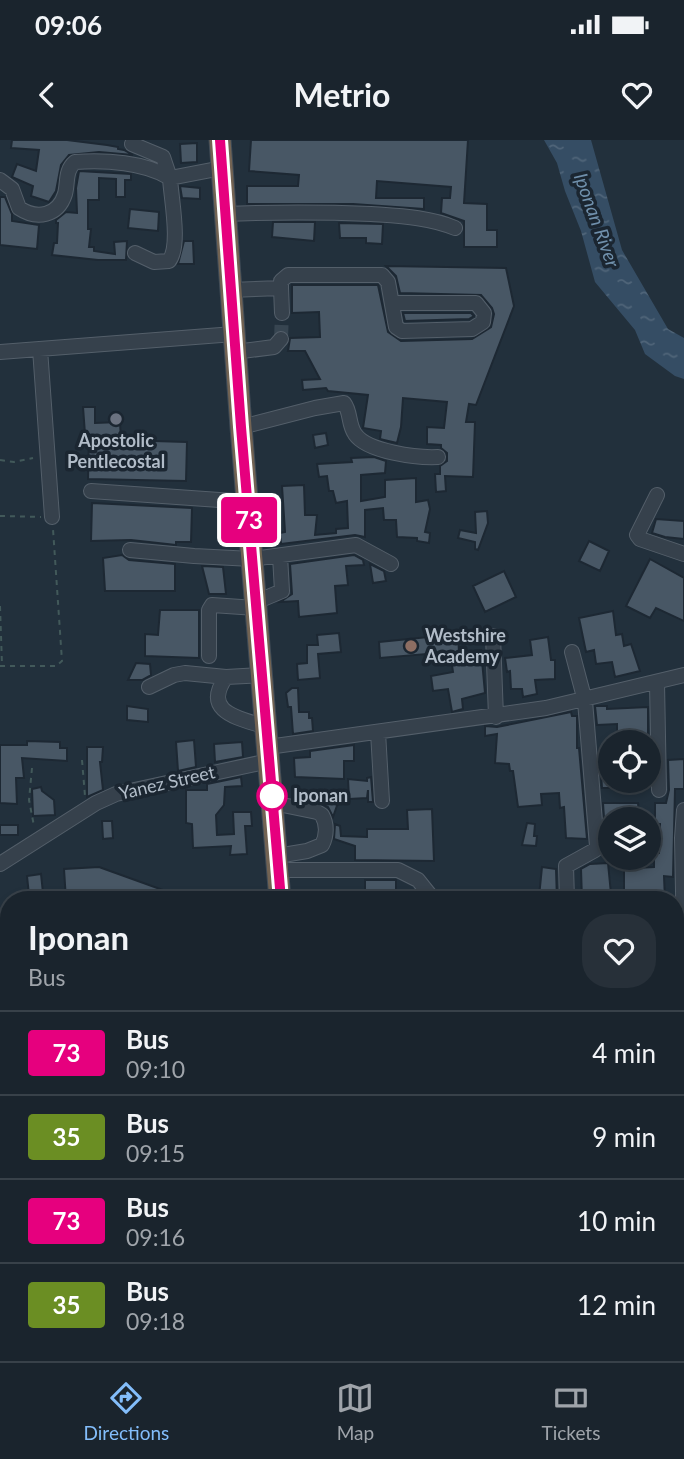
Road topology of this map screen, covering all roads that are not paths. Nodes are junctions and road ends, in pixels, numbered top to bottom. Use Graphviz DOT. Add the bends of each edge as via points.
graph roads {
  1 [pos="220,140"];
  2 [pos="132,144"];
  3 [pos="222,168"];
  4 [pos="170,178"];
  5 [pos="0,180"];
  6 [pos="225,214"];
  7 [pos="455,228"];
  8 [pos="135,253"];
  9 [pos="281,288"];
  10 [pos="231,289"];
  11 [pos="393,303"];
  12 [pos="282,313"];
  13 [pos="281,339"];
  14 [pos="235,343"];
  15 [pos="40,349"];
  16 [pos="0,352"];
  17 [pos="241,427"];
  18 [pos="438,457"];
  19 [pos="91,491"];
  20 [pos="657,495"];
  21 [pos="248,502"];
  22 [pos="52,517"];
  23 [pos="130,550"];
  24 [pos="684,554"];
  25 [pos="280,556"];
  26 [pos="252,559"];
  27 [pos="391,564"];
  28 [pos="256,605"];
  29 [pos="493,636"];
  30 [pos="572,652"];
  31 [pos="209,656"];
  32 [pos="263,675"];
  33 [pos="684,675"];
  34 [pos="226,677"];
  35 [pos="684,681"];
  36 [pos="657,683"];
  37 [pos="149,687"];
  38 [pos="585,701"];
  39 [pos="496,717"];
  40 [pos="658,730"];
  41 [pos="378,732"];
  42 [pos="267,745"];
  43 [pos="382,801"];
  44 [pos="273,803"];
  45 [pos="684,810"];
  46 [pos="278,863"];
  47 [pos="0,864"];
  48 [pos="280,891"];
  49 [pos="427,891"];
  50 [pos="567,891"];
  51 [pos="683,891"];
  52 [pos="684,937"];
  53 [pos="684,944"];
  54 [pos="684,1224"];
  55 [pos="684,1233"];
  1 -- 3 [label="highway"];
  2 -- 4 [label="street" via="163,158"];
  3 -- 4 [label="street"];
  3 -- 6 [label="highway"];
  4 -- 5 [label="street" via="160,170 139,166 75,162 63,199 43,216 19,208 12,188"];
  4 -- 8 [label="street" via="173,256 158,262"];
  6 -- 7 [label="street" via="391,215 435,220"];
  6 -- 10 [label="highway"];
  9 -- 10 [label="street"];
  9 -- 11 [label="street" via="288,275 382,275"];
  9 -- 12 [label="street"];
  10 -- 14 [label="highway"];
  11 -- 11 [label="street" via="396,327 402,331 472,329 482,322 484,313 476,303"];
  13 -- 14 [label="street" via="274,347"];
  14 -- 15 [label="street"];
  14 -- 17 [label="highway"];
  15 -- 16 [label="street"];
  15 -- 22 [label="street"];
  17 -- 18 [label="street" via="344,403 355,435 362,441 402,456"];
  17 -- 21 [label="highway"];
  19 -- 21 [label="street"];
  20 -- 24 [label="street" via="637,536"];
  21 -- 26 [label="highway"];
  23 -- 26 [label="street"];
  25 -- 26 [label="street"];
  25 -- 27 [label="street" via="355,545"];
  25 -- 28 [label="street" via="282,591"];
  26 -- 28 [label="highway"];
  28 -- 31 [label="street" via="212,605"];
  28 -- 32 [label="highway"];
  29 -- 39 [label="street"];
  30 -- 38 [label="street"];
  32 -- 34 [label="street"];
  32 -- 42 [label="highway"];
  33 -- 35 [label="street"];
  33 -- 36 [label="street, Yanez Street"];
  34 -- 37 [label="street" via="185,673"];
  34 -- 42 [label="street" via="218,694 223,710"];
  36 -- 38 [label="street, Yanez Street"];
  36 -- 40 [label="street"];
  38 -- 39 [label="street, Yanez Street"];
  38 -- 50 [label="street" via="597,846 566,866"];
  39 -- 41 [label="street, Yanez Street"];
  41 -- 42 [label="street, Yanez Street"];
  41 -- 43 [label="street"];
  42 -- 44 [label="highway"];
  42 -- 47 [label="street, Yanez Street" via="116,794"];
  44 -- 46 [label="highway"];
  44 -- 46 [label="street" via="317,812 326,823 322,845"];
  45 -- 51 [label="street"];
  46 -- 48 [label="highway"];
  46 -- 49 [label="street" via="398,870 418,880"];
  52 -- 53 [label="street"];
  54 -- 55 [label="street"];
}
